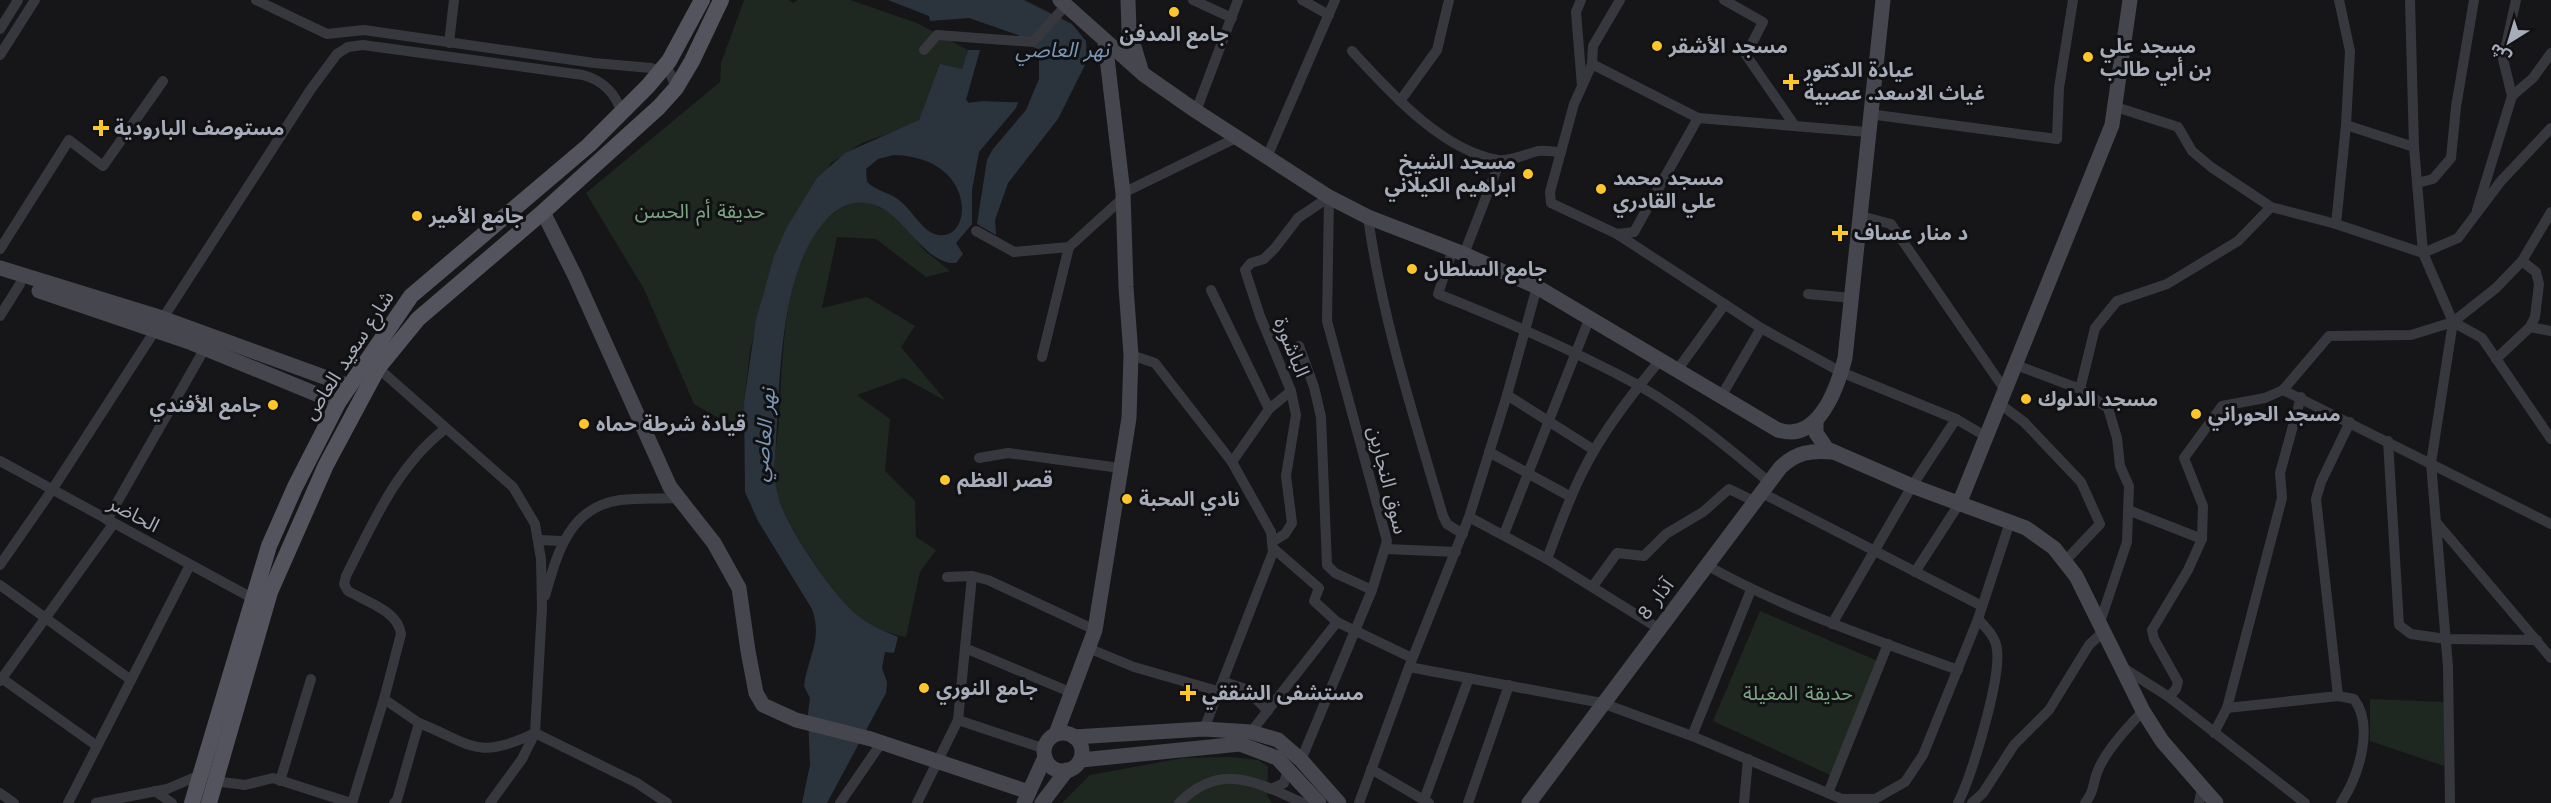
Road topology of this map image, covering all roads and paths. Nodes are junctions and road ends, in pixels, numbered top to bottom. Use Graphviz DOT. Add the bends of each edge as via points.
graph roads {
  1 [pos="18,0"];
  2 [pos="35,0"];
  3 [pos="256,0"];
  4 [pos="454,0"];
  5 [pos="702,0"];
  6 [pos="721,0"];
  7 [pos="1128,0"];
  8 [pos="1192,0"];
  9 [pos="1238,0"];
  10 [pos="1302,0"];
  11 [pos="1335,0"];
  12 [pos="1449,0"];
  13 [pos="1581,0"];
  14 [pos="1620,0"];
  15 [pos="1724,0"];
  16 [pos="1883,0"];
  17 [pos="2073,0"];
  18 [pos="2130,0"];
  19 [pos="2340,0"];
  20 [pos="2410,0"];
  21 [pos="2474,0"];
  22 [pos="2516,0"];
  23 [pos="1062,6"];
  24 [pos="1329,15"];
  25 [pos="1232,18"];
  26 [pos="0,29"];
  27 [pos="355,29"];
  28 [pos="1105,41"];
  29 [pos="449,44"];
  30 [pos="353,46"];
  31 [pos="924,50"];
  32 [pos="1352,51"];
  33 [pos="2551,53"];
  34 [pos="0,55"];
  35 [pos="594,63"];
  36 [pos="1592,64"];
  37 [pos="663,69"];
  38 [pos="1143,74"];
  39 [pos="591,78"];
  40 [pos="163,81"];
  41 [pos="1582,87"];
  42 [pos="676,88"];
  43 [pos="2512,96"];
  44 [pos="1400,101"];
  45 [pos="2116,107"];
  46 [pos="1196,111"];
  47 [pos="622,113"];
  48 [pos="1869,114"];
  49 [pos="1698,118"];
  50 [pos="2346,125"];
  51 [pos="1795,126"];
  52 [pos="2551,128"];
  53 [pos="1867,132"];
  54 [pos="1236,138"];
  55 [pos="2414,147"];
  56 [pos="1561,152"];
  57 [pos="1268,158"];
  58 [pos="1500,161"];
  59 [pos="2417,183"];
  60 [pos="531,191"];
  61 [pos="1123,196"];
  62 [pos="1329,197"];
  63 [pos="2271,207"];
  64 [pos="543,212"];
  65 [pos="2551,212"];
  66 [pos="1368,216"];
  67 [pos="1861,216"];
  68 [pos="2474,219"];
  69 [pos="2336,224"];
  70 [pos="976,231"];
  71 [pos="1617,234"];
  72 [pos="1069,247"];
  73 [pos="0,249"];
  74 [pos="1458,251"];
  75 [pos="2423,253"];
  76 [pos="2522,261"];
  77 [pos="0,268"];
  78 [pos="0,276"];
  79 [pos="20,284"];
  80 [pos="1537,287"];
  81 [pos="1211,290"];
  82 [pos="1808,294"];
  83 [pos="1852,298"];
  84 [pos="1725,304"];
  85 [pos="0,316"];
  86 [pos="1590,317"];
  87 [pos="2453,322"];
  88 [pos="158,324"];
  89 [pos="2530,327"];
  90 [pos="1761,328"];
  91 [pos="1527,330"];
  92 [pos="2551,331"];
  93 [pos="1299,346"];
  94 [pos="205,348"];
  95 [pos="1131,355"];
  96 [pos="1575,355"];
  97 [pos="1042,357"];
  98 [pos="2496,358"];
  99 [pos="1661,359"];
  100 [pos="2016,365"];
  101 [pos="378,368"];
  102 [pos="1678,369"];
  103 [pos="1841,372"];
  104 [pos="349,386"];
  105 [pos="1638,386"];
  106 [pos="2080,389"];
  107 [pos="2283,390"];
  108 [pos="1291,391"];
  109 [pos="1507,395"];
  110 [pos="1722,395"];
  111 [pos="2003,397"];
  112 [pos="2301,397"];
  113 [pos="338,403"];
  114 [pos="1269,409"];
  115 [pos="1956,419"];
  116 [pos="1549,421"];
  117 [pos="1816,421"];
  118 [pos="2350,423"];
  119 [pos="445,429"];
  120 [pos="1778,430"];
  121 [pos="1987,436"];
  122 [pos="2551,440"];
  123 [pos="2388,441"];
  124 [pos="1594,450"];
  125 [pos="1489,452"];
  126 [pos="1833,452"];
  127 [pos="979,458"];
  128 [pos="0,461"];
  129 [pos="1232,462"];
  130 [pos="2431,463"];
  131 [pos="1120,468"];
  132 [pos="1780,468"];
  133 [pos="1528,473"];
  134 [pos="1912,486"];
  135 [pos="52,490"];
  136 [pos="1763,493"];
  137 [pos="1571,497"];
  138 [pos="677,498"];
  139 [pos="1959,504"];
  140 [pos="2128,510"];
  141 [pos="1469,517"];
  142 [pos="110,521"];
  143 [pos="2010,522"];
  144 [pos="2436,522"];
  145 [pos="2551,524"];
  146 [pos="1463,534"];
  147 [pos="1504,534"];
  148 [pos="2202,539"];
  149 [pos="539,540"];
  150 [pos="562,542"];
  151 [pos="1273,545"];
  152 [pos="1386,549"];
  153 [pos="1875,551"];
  154 [pos="1456,552"];
  155 [pos="1546,559"];
  156 [pos="2066,560"];
  157 [pos="0,565"];
  158 [pos="190,565"];
  159 [pos="1708,566"];
  160 [pos="1915,572"];
  161 [pos="972,576"];
  162 [pos="947,577"];
  163 [pos="0,585"];
  164 [pos="1593,586"];
  165 [pos="1372,590"];
  166 [pos="1751,590"];
  167 [pos="252,598"];
  168 [pos="1982,606"];
  169 [pos="542,608"];
  170 [pos="45,618"];
  171 [pos="1978,619"];
  172 [pos="1337,622"];
  173 [pos="1832,624"];
  174 [pos="2103,626"];
  175 [pos="1658,628"];
  176 [pos="1356,629"];
  177 [pos="1095,630"];
  178 [pos="2446,639"];
  179 [pos="2537,640"];
  180 [pos="1888,644"];
  181 [pos="965,648"];
  182 [pos="1088,648"];
  183 [pos="2551,658"];
  184 [pos="1410,663"];
  185 [pos="2122,667"];
  186 [pos="1958,670"];
  187 [pos="1468,678"];
  188 [pos="1,679"];
  189 [pos="311,679"];
  190 [pos="131,681"];
  191 [pos="1509,686"];
  192 [pos="1222,687"];
  193 [pos="1070,692"];
  194 [pos="2338,696"];
  195 [pos="2169,697"];
  196 [pos="384,699"];
  197 [pos="1602,703"];
  198 [pos="2227,708"];
  199 [pos="1268,711"];
  200 [pos="2143,711"];
  201 [pos="958,720"];
  202 [pos="419,723"];
  203 [pos="1204,729"];
  204 [pos="1251,732"];
  205 [pos="535,733"];
  206 [pos="2214,733"];
  207 [pos="1056,734"];
  208 [pos="1692,736"];
  209 [pos="1074,737"];
  210 [pos="877,740"];
  211 [pos="97,746"];
  212 [pos="1045,753"];
  213 [pos="1748,759"];
  214 [pos="937,760"];
  215 [pos="1080,760"];
  216 [pos="1294,764"];
  217 [pos="1371,769"];
  218 [pos="1067,770"];
  219 [pos="207,778"];
  220 [pos="280,781"];
  221 [pos="1271,789"];
  222 [pos="154,791"];
  223 [pos="0,793"];
  224 [pos="1828,793"];
  225 [pos="2201,795"];
  226 [pos="1027,797"];
  227 [pos="1427,802"];
  228 [pos="14,803"];
  229 [pos="68,803"];
  230 [pos="96,803"];
  231 [pos="172,803"];
  232 [pos="192,803"];
  233 [pos="208,803"];
  234 [pos="352,803"];
  235 [pos="394,803"];
  236 [pos="490,803"];
  237 [pos="667,803"];
  238 [pos="840,803"];
  239 [pos="917,803"];
  240 [pos="1042,803"];
  241 [pos="1179,803"];
  242 [pos="1303,803"];
  243 [pos="1319,803"];
  244 [pos="1339,803"];
  245 [pos="1359,803"];
  246 [pos="1468,803"];
  247 [pos="1528,803"];
  248 [pos="1744,803"];
  249 [pos="1958,803"];
  250 [pos="1972,803"];
  251 [pos="2085,803"];
  252 [pos="2216,803"];
  253 [pos="2305,803"];
  254 [pos="2341,803"];
  255 [pos="2450,803"];
  1 -- 26 [label="street"];
  2 -- 34 [label="street"];
  3 -- 27 [label="street" via="320,32 332,34"];
  4 -- 29 [label="street"];
  5 -- 37 [label="main road, شارع سعيد العاص"];
  6 -- 42 [label="main road"];
  7 -- 38 [label="main road" via="1132,45"];
  8 -- 25 [label="street"];
  9 -- 25 [label="street"];
  10 -- 24 [label="street"];
  11 -- 24 [label="street"];
  12 -- 44 [label="street" via="1437,50"];
  13 -- 41 [label="street" via="1576,12"];
  14 -- 36 [label="street" via="1593,46"];
  15 -- 51 [label="street" via="1763,22 1746,55"];
  16 -- 48 [label="main road"];
  17 -- 48 [label="street" via="2059,88 2057,139"];
  18 -- 45 [label="main road"];
  19 -- 50 [label="street" via="2350,51"];
  20 -- 55 [label="street"];
  21 -- 59 [label="street" via="2451,158 2433,179"];
  22 -- 43 [label="street" via="2503,59"];
  23 -- 28 [label="main road"];
  23 -- 31 [label="street" via="1033,42 1027,44 937,35"];
  24 -- 57 [label="street"];
  25 -- 46 [label="street"];
  27 -- 29 [label="street"];
  27 -- 30 [label="street"];
  28 -- 38 [label="main road"];
  28 -- 61 [label="main road"];
  29 -- 35 [label="street"];
  30 -- 39 [label="street"];
  30 -- 88 [label="street" via="337,54 311,89"];
  32 -- 44 [label="street"];
  33 -- 43 [label="street" via="2533,78"];
  35 -- 37 [label="street"];
  35 -- 39 [label="street"];
  36 -- 41 [label="street"];
  36 -- 49 [label="street"];
  37 -- 42 [label="street" via="673,76"];
  37 -- 47 [label="main road, شارع سعيد العاص"];
  38 -- 46 [label="main road"];
  39 -- 47 [label="street" via="614,94"];
  40 -- 73 [label="street" via="103,166 69,140"];
  41 -- 56 [label="street"];
  42 -- 64 [label="main road"];
  43 -- 68 [label="street"];
  44 -- 58 [label="street" via="1462,147"];
  45 -- 63 [label="street" via="2178,127 2192,151"];
  45 -- 100 [label="main road"];
  46 -- 54 [label="main road"];
  47 -- 60 [label="main road, شارع سعيد العاص"];
  48 -- 53 [label="main road"];
  49 -- 51 [label="street"];
  49 -- 71 [label="street" via="1634,232"];
  50 -- 55 [label="street"];
  50 -- 69 [label="street"];
  51 -- 53 [label="street"];
  52 -- 68 [label="street" via="2501,181"];
  53 -- 67 [label="main road"];
  54 -- 57 [label="main road"];
  54 -- 61 [label="street"];
  55 -- 59 [label="street"];
  56 -- 58 [label="street" via="1541,151"];
  56 -- 71 [label="street" via="1550,192 1551,203"];
  57 -- 62 [label="main road"];
  58 -- 74 [label="street"];
  59 -- 75 [label="street"];
  60 -- 64 [label="main road"];
  60 -- 104 [label="main road, شارع سعيد العاص" via="411,296"];
  61 -- 72 [label="street"];
  61 -- 95 [label="main road"];
  62 -- 66 [label="main road"];
  62 -- 108 [label="street, الباشورة" via="1298,218 1275,248 1245,270"];
  62 -- 152 [label="street, سوق النجارين" via="1327,321 1386,531"];
  63 -- 69 [label="street"];
  63 -- 106 [label="street" via="2238,241 2167,284 2117,301 2095,328"];
  64 -- 101 [label="main road" via="418,319"];
  64 -- 138 [label="main road"];
  65 -- 76 [label="street"];
  66 -- 74 [label="main road"];
  66 -- 146 [label="street" via="1378,280 1398,361 1443,516 1447,524"];
  67 -- 83 [label="main road"];
  67 -- 111 [label="street" via="1891,224"];
  68 -- 75 [label="street" via="2458,237"];
  69 -- 75 [label="street"];
  70 -- 72 [label="street" via="1014,252"];
  71 -- 84 [label="street"];
  72 -- 97 [label="street"];
  74 -- 80 [label="main road"];
  74 -- 91 [label="street" via="1438,294"];
  75 -- 87 [label="street"];
  76 -- 87 [label="street" via="2496,288"];
  76 -- 89 [label="street" via="2536,272 2539,284"];
  77 -- 88 [label="main road"];
  78 -- 79 [label="main road"];
  79 -- 85 [label="street"];
  79 -- 88 [label="main road"];
  80 -- 86 [label="main road"];
  80 -- 91 [label="street"];
  81 -- 114 [label="street"];
  82 -- 83 [label="street"];
  83 -- 103 [label="main road"];
  84 -- 90 [label="street"];
  84 -- 102 [label="street"];
  86 -- 96 [label="street"];
  86 -- 99 [label="main road"];
  87 -- 98 [label="street" via="2482,338"];
  87 -- 107 [label="street" via="2411,335 2329,336"];
  87 -- 130 [label="street"];
  88 -- 94 [label="main road"];
  88 -- 104 [label="main road"];
  88 -- 135 [label="street"];
  89 -- 92 [label="street"];
  89 -- 98 [label="street"];
  90 -- 103 [label="street"];
  90 -- 110 [label="street"];
  91 -- 96 [label="street"];
  91 -- 109 [label="street"];
  93 -- 165 [label="street" via="1321,417 1327,565 1335,573"];
  94 -- 113 [label="main road"];
  94 -- 142 [label="street"];
  95 -- 129 [label="street" via="1155,363"];
  95 -- 131 [label="main road" via="1129,418"];
  96 -- 105 [label="street"];
  96 -- 116 [label="street"];
  98 -- 122 [label="street"];
  99 -- 102 [label="main road"];
  99 -- 105 [label="street"];
  100 -- 106 [label="street"];
  100 -- 111 [label="main road"];
  101 -- 119 [label="street"];
  101 -- 219 [label="main road" via="326,465 270,592"];
  102 -- 110 [label="main road"];
  103 -- 115 [label="street"];
  103 -- 117 [label="main road"];
  104 -- 113 [label="main road, شارع سعيد العاص"];
  105 -- 124 [label="street"];
  105 -- 136 [label="street" via="1692,420"];
  106 -- 140 [label="street" via="2108,408 2120,466 2129,486"];
  107 -- 112 [label="street"];
  107 -- 148 [label="street" via="2265,398 2222,406 2184,458 2203,506"];
  108 -- 114 [label="street"];
  108 -- 151 [label="street, الباشورة" via="1296,415 1286,476 1292,523"];
  109 -- 116 [label="street"];
  109 -- 125 [label="street"];
  110 -- 120 [label="main road"];
  111 -- 121 [label="main road"];
  111 -- 156 [label="street" via="2081,482 2100,524"];
  112 -- 118 [label="street"];
  112 -- 198 [label="street" via="2280,473 2282,498"];
  113 -- 167 [label="main road, شارع سعيد العاص" via="268,546"];
  114 -- 129 [label="street"];
  115 -- 121 [label="street"];
  115 -- 134 [label="street"];
  116 -- 124 [label="street"];
  116 -- 133 [label="street"];
  117 -- 120 [label="main road" via="1796,433"];
  117 -- 126 [label="main road" via="1818,440"];
  118 -- 123 [label="street"];
  118 -- 194 [label="street" via="2316,499"];
  119 -- 149 [label="street" via="513,487 526,505"];
  119 -- 196 [label="street" via="425,444 389,493 344,584 348,591 393,616 400,624 401,634"];
  120 -- 132 [label="main road" via="1785,452"];
  121 -- 139 [label="main road"];
  123 -- 130 [label="street"];
  123 -- 178 [label="street" via="2399,625 2411,634"];
  124 -- 137 [label="street"];
  125 -- 133 [label="street"];
  125 -- 141 [label="street"];
  126 -- 132 [label="main road, 8 آذار" via="1807,451"];
  126 -- 134 [label="main road"];
  127 -- 131 [label="street" via="1008,453"];
  128 -- 135 [label="street, الحاضر"];
  129 -- 151 [label="street" via="1271,532"];
  130 -- 144 [label="street"];
  130 -- 145 [label="street"];
  131 -- 177 [label="main road"];
  132 -- 136 [label="main road, 8 آذار"];
  133 -- 137 [label="street"];
  133 -- 147 [label="street"];
  134 -- 139 [label="main road"];
  134 -- 153 [label="street"];
  135 -- 142 [label="street, الحاضر"];
  135 -- 157 [label="street"];
  136 -- 153 [label="street"];
  136 -- 159 [label="main road, 8 آذار"];
  136 -- 164 [label="street" via="1729,489 1703,512 1666,534 1644,556 1617,553"];
  137 -- 155 [label="street"];
  138 -- 150 [label="street" via="605,503 581,518"];
  138 -- 210 [label="main road" via="714,543 739,588 758,697 770,710 796,720"];
  139 -- 143 [label="main road"];
  139 -- 160 [label="street"];
  140 -- 148 [label="street"];
  140 -- 174 [label="street" via="2127,542"];
  141 -- 146 [label="street"];
  141 -- 147 [label="street"];
  142 -- 158 [label="street, الحاضر"];
  142 -- 170 [label="street"];
  143 -- 156 [label="main road" via="2041,537"];
  143 -- 168 [label="street"];
  144 -- 178 [label="street"];
  144 -- 179 [label="street"];
  146 -- 154 [label="street"];
  147 -- 155 [label="street"];
  148 -- 195 [label="street" via="2152,630 2178,682"];
  149 -- 150 [label="street"];
  149 -- 169 [label="street"];
  150 -- 169 [label="street"];
  151 -- 172 [label="street" via="1319,588 1314,601"];
  151 -- 192 [label="street"];
  152 -- 154 [label="street"];
  152 -- 165 [label="street, سوق النجارين"];
  153 -- 160 [label="street"];
  153 -- 173 [label="street"];
  154 -- 184 [label="street"];
  155 -- 164 [label="street"];
  156 -- 174 [label="main road"];
  158 -- 167 [label="street, الحاضر"];
  158 -- 190 [label="street"];
  159 -- 166 [label="street"];
  159 -- 175 [label="main road, 8 آذار"];
  160 -- 168 [label="street"];
  161 -- 162 [label="street"];
  161 -- 177 [label="street"];
  161 -- 181 [label="street"];
  163 -- 170 [label="street"];
  164 -- 175 [label="street"];
  165 -- 176 [label="street, سوق النجارين"];
  166 -- 173 [label="street"];
  166 -- 208 [label="street"];
  167 -- 219 [label="main road, شارع سعيد العاص"];
  168 -- 171 [label="street"];
  169 -- 205 [label="street"];
  170 -- 188 [label="street"];
  170 -- 190 [label="street"];
  171 -- 186 [label="street"];
  171 -- 249 [label="street" via="1996,641 1997,667 1968,784"];
  172 -- 176 [label="street"];
  172 -- 199 [label="street"];
  173 -- 180 [label="street"];
  174 -- 185 [label="main road"];
  174 -- 250 [label="street" via="2049,710 2014,745 1983,793"];
  175 -- 197 [label="main road, 8 آذار"];
  176 -- 184 [label="street"];
  176 -- 216 [label="street, سوق النجارين"];
  177 -- 182 [label="main road"];
  178 -- 179 [label="street"];
  178 -- 255 [label="street"];
  179 -- 183 [label="street"];
  180 -- 186 [label="street"];
  180 -- 224 [label="street"];
  181 -- 193 [label="street"];
  181 -- 201 [label="street"];
  182 -- 192 [label="street" via="1134,667"];
  182 -- 193 [label="main road"];
  184 -- 187 [label="street"];
  184 -- 217 [label="street"];
  185 -- 195 [label="street"];
  185 -- 200 [label="main road"];
  186 -- 224 [label="street" via="1923,755 1905,782 1886,795 1864,800 1842,799"];
  187 -- 191 [label="street"];
  187 -- 227 [label="street"];
  188 -- 211 [label="street"];
  189 -- 220 [label="street"];
  190 -- 211 [label="street"];
  191 -- 197 [label="street"];
  191 -- 246 [label="street"];
  192 -- 199 [label="street" via="1246,689"];
  192 -- 203 [label="street"];
  193 -- 207 [label="main road"];
  194 -- 198 [label="street"];
  194 -- 254 [label="street" via="2354,699 2361,709 2362,758"];
  195 -- 206 [label="street"];
  196 -- 202 [label="street"];
  196 -- 234 [label="street"];
  197 -- 208 [label="street"];
  197 -- 247 [label="main road, 8 آذار"];
  198 -- 206 [label="street"];
  199 -- 204 [label="street"];
  200 -- 225 [label="main road"];
  200 -- 251 [label="street" via="2099,768 2094,792"];
  201 -- 212 [label="street"];
  201 -- 214 [label="street"];
  202 -- 205 [label="street" via="458,743 483,749 511,745"];
  202 -- 235 [label="street"];
  203 -- 204 [label="main road"];
  203 -- 209 [label="main road"];
  204 -- 216 [label="main road" via="1278,740"];
  205 -- 236 [label="street" via="522,759"];
  205 -- 237 [label="street" via="637,783"];
  206 -- 253 [label="street"];
  207 -- 209 [label="main road"];
  207 -- 212 [label="main road" via="1049,740"];
  208 -- 213 [label="street"];
  209 -- 215 [label="main road" via="1082,747"];
  210 -- 214 [label="main road"];
  210 -- 238 [label="street"];
  211 -- 229 [label="street"];
  212 -- 218 [label="main road" via="1051,766"];
  212 -- 226 [label="main road"];
  213 -- 224 [label="street"];
  213 -- 248 [label="street"];
  214 -- 226 [label="main road"];
  214 -- 239 [label="street"];
  215 -- 216 [label="main road" via="1240,744"];
  215 -- 218 [label="main road"];
  216 -- 221 [label="street, سوق النجارين" via="1284,783"];
  216 -- 243 [label="main road"];
  216 -- 244 [label="main road"];
  217 -- 227 [label="street"];
  217 -- 245 [label="street"];
  218 -- 240 [label="main road"];
  219 -- 220 [label="street" via="245,784 273,778"];
  219 -- 222 [label="street"];
  219 -- 232 [label="main road, شارع سعيد العاص"];
  219 -- 233 [label="main road"];
  220 -- 234 [label="street"];
  221 -- 241 [label="street" via="1239,778 1221,778 1191,791"];
  221 -- 242 [label="street"];
  222 -- 230 [label="street"];
  222 -- 231 [label="street"];
  223 -- 228 [label="street"];
  225 -- 252 [label="main road"];
}
